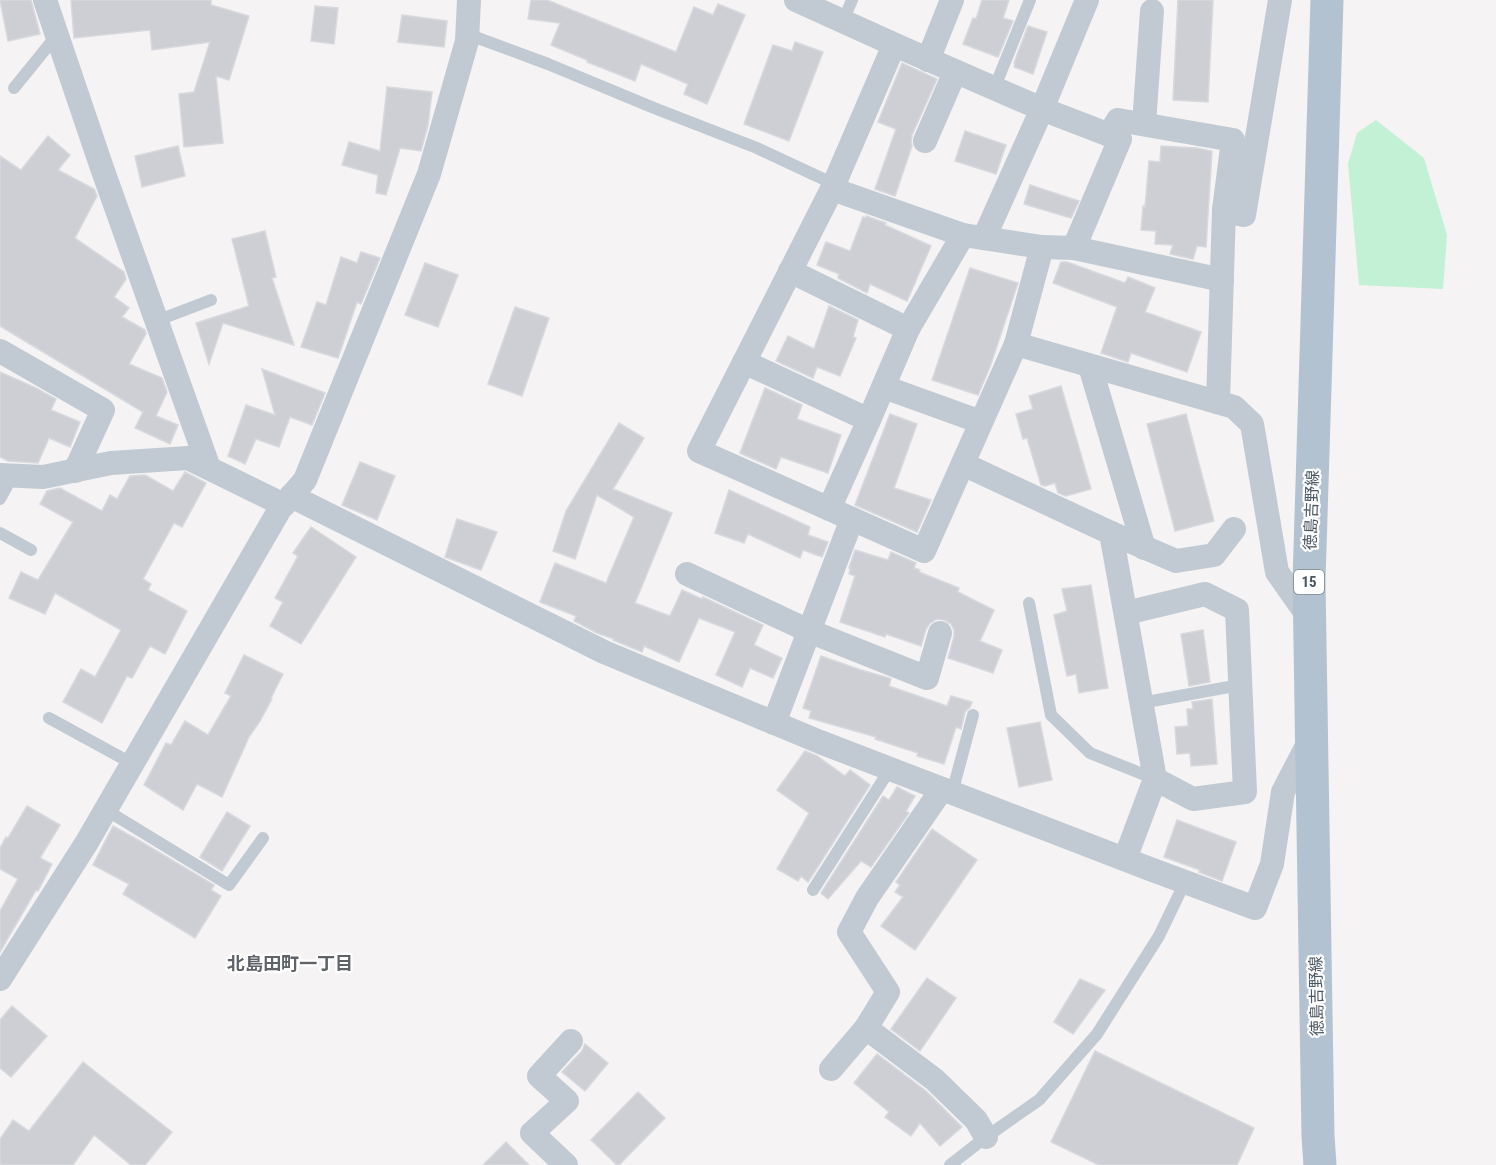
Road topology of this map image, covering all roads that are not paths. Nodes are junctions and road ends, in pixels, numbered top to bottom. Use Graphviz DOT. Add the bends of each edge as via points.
graph roads {
  1 [pos="45,0"];
  2 [pos="469,0"];
  3 [pos="796,0"];
  4 [pos="952,0"];
  5 [pos="1030,0"];
  6 [pos="1087,0"];
  7 [pos="1280,0"];
  8 [pos="1327,0"];
  9 [pos="1152,10"];
  10 [pos="847,11"];
  11 [pos="467,34"];
  12 [pos="57,35"];
  13 [pos="894,45"];
  14 [pos="928,60"];
  15 [pos="955,72"];
  16 [pos="14,88"];
  17 [pos="994,89"];
  18 [pos="1042,109"];
  19 [pos="1144,124"];
  20 [pos="1109,135"];
  21 [pos="925,141"];
  22 [pos="833,187"];
  23 [pos="1224,210"];
  24 [pos="974,237"];
  25 [pos="1042,247"];
  26 [pos="1074,248"];
  27 [pos="790,271"];
  28 [pos="1222,280"];
  29 [pos="211,300"];
  30 [pos="156,321"];
  31 [pos="908,329"];
  32 [pos="1016,344"];
  33 [pos="0,351"];
  34 [pos="744,362"];
  35 [pos="1090,366"];
  36 [pos="884,387"];
  37 [pos="1218,402"];
  38 [pos="870,420"];
  39 [pos="981,422"];
  40 [pos="963,464"];
  41 [pos="209,468"];
  42 [pos="75,471"];
  43 [pos="6,475"];
  44 [pos="0,499"];
  45 [pos="288,501"];
  46 [pos="829,509"];
  47 [pos="852,519"];
  48 [pos="1234,529"];
  49 [pos="1112,532"];
  50 [pos="0,533"];
  51 [pos="1144,548"];
  52 [pos="31,550"];
  53 [pos="687,574"];
  54 [pos="1029,603"];
  55 [pos="1126,613"];
  56 [pos="1310,619"];
  57 [pos="809,631"];
  58 [pos="940,633"];
  59 [pos="1240,685"];
  60 [pos="1141,703"];
  61 [pos="974,715"];
  62 [pos="49,718"];
  63 [pos="774,723"];
  64 [pos="1312,736"];
  65 [pos="133,764"];
  66 [pos="890,769"];
  67 [pos="1155,779"];
  68 [pos="947,791"];
  69 [pos="106,810"];
  70 [pos="263,838"];
  71 [pos="1125,859"];
  72 [pos="1185,882"];
  73 [pos="813,890"];
  74 [pos="0,979"];
  75 [pos="866,1029"];
  76 [pos="571,1041"];
  77 [pos="831,1069"];
  78 [pos="986,1137"];
  79 [pos="566,1165"];
  80 [pos="950,1165"];
  81 [pos="1320,1165"];
  1 -- 12 [label="street"];
  2 -- 11 [label="street"];
  3 -- 10 [label="street"];
  4 -- 14 [label="street"];
  5 -- 17 [label="lane"];
  6 -- 18 [label="street"];
  7 -- 23 [label="street" via="1244,215"];
  8 -- 56 [label="main road, 徳島吉野線 / 15"];
  9 -- 19 [label="street"];
  10 -- 13 [label="street"];
  11 -- 22 [label="lane" via="757,148"];
  11 -- 45 [label="street" via="429,174 305,480"];
  12 -- 16 [label="lane"];
  12 -- 30 [label="street"];
  13 -- 14 [label="street"];
  13 -- 22 [label="street"];
  14 -- 15 [label="street"];
  15 -- 17 [label="street"];
  15 -- 21 [label="street"];
  17 -- 18 [label="street"];
  18 -- 20 [label="street"];
  18 -- 24 [label="street"];
  19 -- 20 [label="street" via="1118,120"];
  19 -- 23 [label="street" via="1233,140"];
  20 -- 26 [label="street" via="1120,139"];
  22 -- 24 [label="street"];
  22 -- 27 [label="street"];
  23 -- 28 [label="street"];
  24 -- 25 [label="street"];
  24 -- 31 [label="street"];
  25 -- 26 [label="street"];
  25 -- 32 [label="street"];
  26 -- 28 [label="street"];
  27 -- 31 [label="street"];
  27 -- 34 [label="street"];
  28 -- 37 [label="street"];
  29 -- 30 [label="lane"];
  30 -- 41 [label="street"];
  31 -- 36 [label="street"];
  32 -- 35 [label="street"];
  32 -- 39 [label="street"];
  33 -- 42 [label="street" via="103,410"];
  34 -- 38 [label="street"];
  34 -- 46 [label="street" via="699,451"];
  35 -- 37 [label="street"];
  35 -- 51 [label="street"];
  36 -- 38 [label="street"];
  36 -- 39 [label="street"];
  37 -- 56 [label="street" via="1234,407 1252,424 1277,572"];
  38 -- 46 [label="street"];
  39 -- 40 [label="street"];
  40 -- 47 [label="street" via="924,551"];
  40 -- 49 [label="street"];
  41 -- 42 [label="street" via="188,459 111,463"];
  41 -- 45 [label="street"];
  42 -- 43 [label="street" via="43,477"];
  43 -- 44 [label="lane"];
  45 -- 63 [label="street" via="604,652"];
  45 -- 65 [label="street"];
  46 -- 47 [label="street"];
  47 -- 57 [label="street"];
  48 -- 51 [label="street" via="1214,555 1176,561"];
  49 -- 51 [label="street"];
  49 -- 55 [label="street"];
  50 -- 52 [label="lane"];
  53 -- 57 [label="street"];
  54 -- 67 [label="lane" via="1051,715 1090,753"];
  55 -- 59 [label="street" via="1205,594 1237,610"];
  55 -- 60 [label="street"];
  56 -- 64 [label="main road, 徳島吉野線 / 15"];
  57 -- 58 [label="street" via="936,684"];
  57 -- 63 [label="street"];
  59 -- 60 [label="lane"];
  59 -- 67 [label="street" via="1245,792 1193,799"];
  60 -- 67 [label="street"];
  61 -- 68 [label="lane"];
  62 -- 65 [label="lane"];
  63 -- 66 [label="street"];
  64 -- 72 [label="street" via="1283,792 1272,864 1255,908"];
  64 -- 81 [label="main road, 徳島吉野線 / 15"];
  65 -- 69 [label="street"];
  66 -- 68 [label="street"];
  66 -- 73 [label="lane"];
  67 -- 71 [label="street"];
  68 -- 71 [label="street"];
  68 -- 75 [label="street" via="867,898 849,932 888,992"];
  69 -- 70 [label="lane" via="230,885"];
  69 -- 74 [label="street"];
  71 -- 72 [label="street"];
  72 -- 78 [label="lane" via="1159,936 1097,1034 1039,1100"];
  75 -- 77 [label="street"];
  75 -- 78 [label="street" via="935,1080 976,1120"];
  76 -- 79 [label="street" via="539,1076 567,1101 532,1133"];
  78 -- 80 [label="lane"];
}
